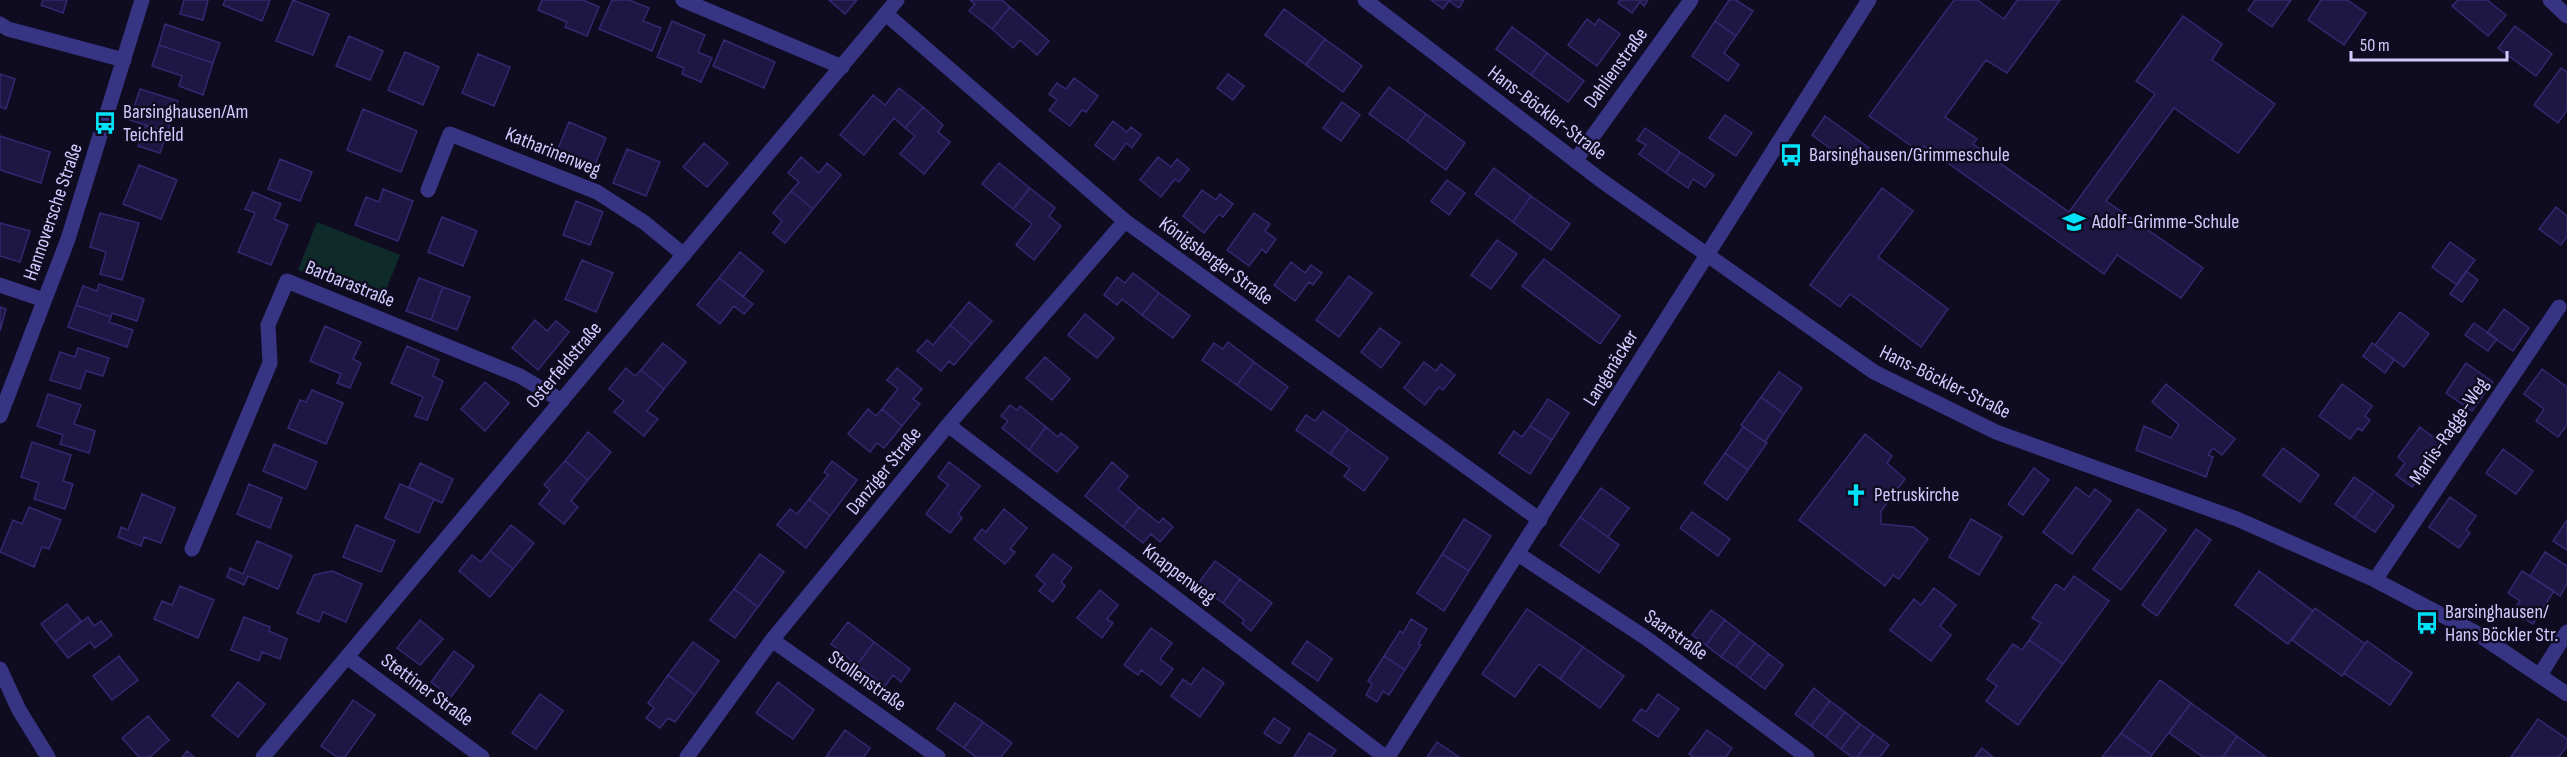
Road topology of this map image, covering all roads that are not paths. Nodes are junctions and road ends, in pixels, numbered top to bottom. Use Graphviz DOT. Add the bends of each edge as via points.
graph roads {
  1 [pos="142,0"];
  2 [pos="683,0"];
  3 [pos="897,0"];
  4 [pos="1365,0"];
  5 [pos="1691,0"];
  6 [pos="1869,0"];
  7 [pos="2550,0"];
  8 [pos="886,14"];
  9 [pos="2567,16"];
  10 [pos="0,24"];
  11 [pos="124,60"];
  12 [pos="842,67"];
  13 [pos="1575,161"];
  14 [pos="428,190"];
  15 [pos="1125,221"];
  16 [pos="684,255"];
  17 [pos="1708,255"];
  18 [pos="0,285"];
  19 [pos="44,300"];
  20 [pos="2559,307"];
  21 [pos="562,401"];
  22 [pos="0,416"];
  23 [pos="948,425"];
  24 [pos="1540,520"];
  25 [pos="192,549"];
  26 [pos="1518,554"];
  27 [pos="2375,579"];
  28 [pos="2567,633"];
  29 [pos="772,640"];
  30 [pos="347,657"];
  31 [pos="0,669"];
  32 [pos="2540,675"];
  33 [pos="2567,694"];
  34 [pos="48,757"];
  35 [pos="263,757"];
  36 [pos="482,757"];
  37 [pos="687,757"];
  38 [pos="938,757"];
  39 [pos="1386,757"];
  40 [pos="1807,757"];
  1 -- 11 [label="street, Hannoversche Straße"];
  2 -- 12 [label="street"];
  3 -- 8 [label="street, Osterfeldstraße"];
  4 -- 13 [label="street, Hans-Böckler-Straße"];
  5 -- 13 [label="street, Dahlienstraße"];
  6 -- 17 [label="street, Langenäcker"];
  7 -- 9 [label="street"];
  8 -- 12 [label="street, Osterfeldstraße"];
  8 -- 15 [label="street, Königsberger Straße"];
  10 -- 11 [label="street"];
  11 -- 19 [label="street, Hannoversche Straße" via="68,239"];
  12 -- 16 [label="street, Osterfeldstraße"];
  13 -- 17 [label="street, Hans-Böckler-Straße"];
  14 -- 16 [label="street, Katharinenweg" via="450,134 597,192 645,223"];
  15 -- 23 [label="street, Danziger Straße"];
  15 -- 24 [label="street, Königsberger Straße"];
  16 -- 21 [label="street, Osterfeldstraße"];
  17 -- 24 [label="street, Langenäcker"];
  17 -- 27 [label="street, Hans-Böckler-Straße" via="1874,372 1996,432 2237,519"];
  18 -- 19 [label="street, Hannoversche Straße"];
  19 -- 22 [label="street, Hannoversche Straße"];
  20 -- 27 [label="street, Marlis-Ragge-Weg"];
  21 -- 25 [label="street, Barbarastraße" via="520,376 287,281 268,325 270,363"];
  21 -- 30 [label="street, Osterfeldstraße"];
  23 -- 29 [label="street, Danziger Straße"];
  23 -- 39 [label="street, Knappenweg"];
  24 -- 26 [label="street, Langenäcker"];
  26 -- 39 [label="street, Langenäcker"];
  26 -- 40 [label="street, Saarstraße" via="1646,638"];
  27 -- 32 [label="street, Hans-Böckler-Straße" via="2476,633"];
  28 -- 32 [label="street"];
  29 -- 37 [label="street, Danziger Straße"];
  29 -- 38 [label="street, Stollenstraße"];
  30 -- 35 [label="street, Osterfeldstraße"];
  30 -- 36 [label="street, Stettiner Straße"];
  31 -- 34 [label="street"];
  32 -- 33 [label="street, Hans-Böckler-Straße"];
}
